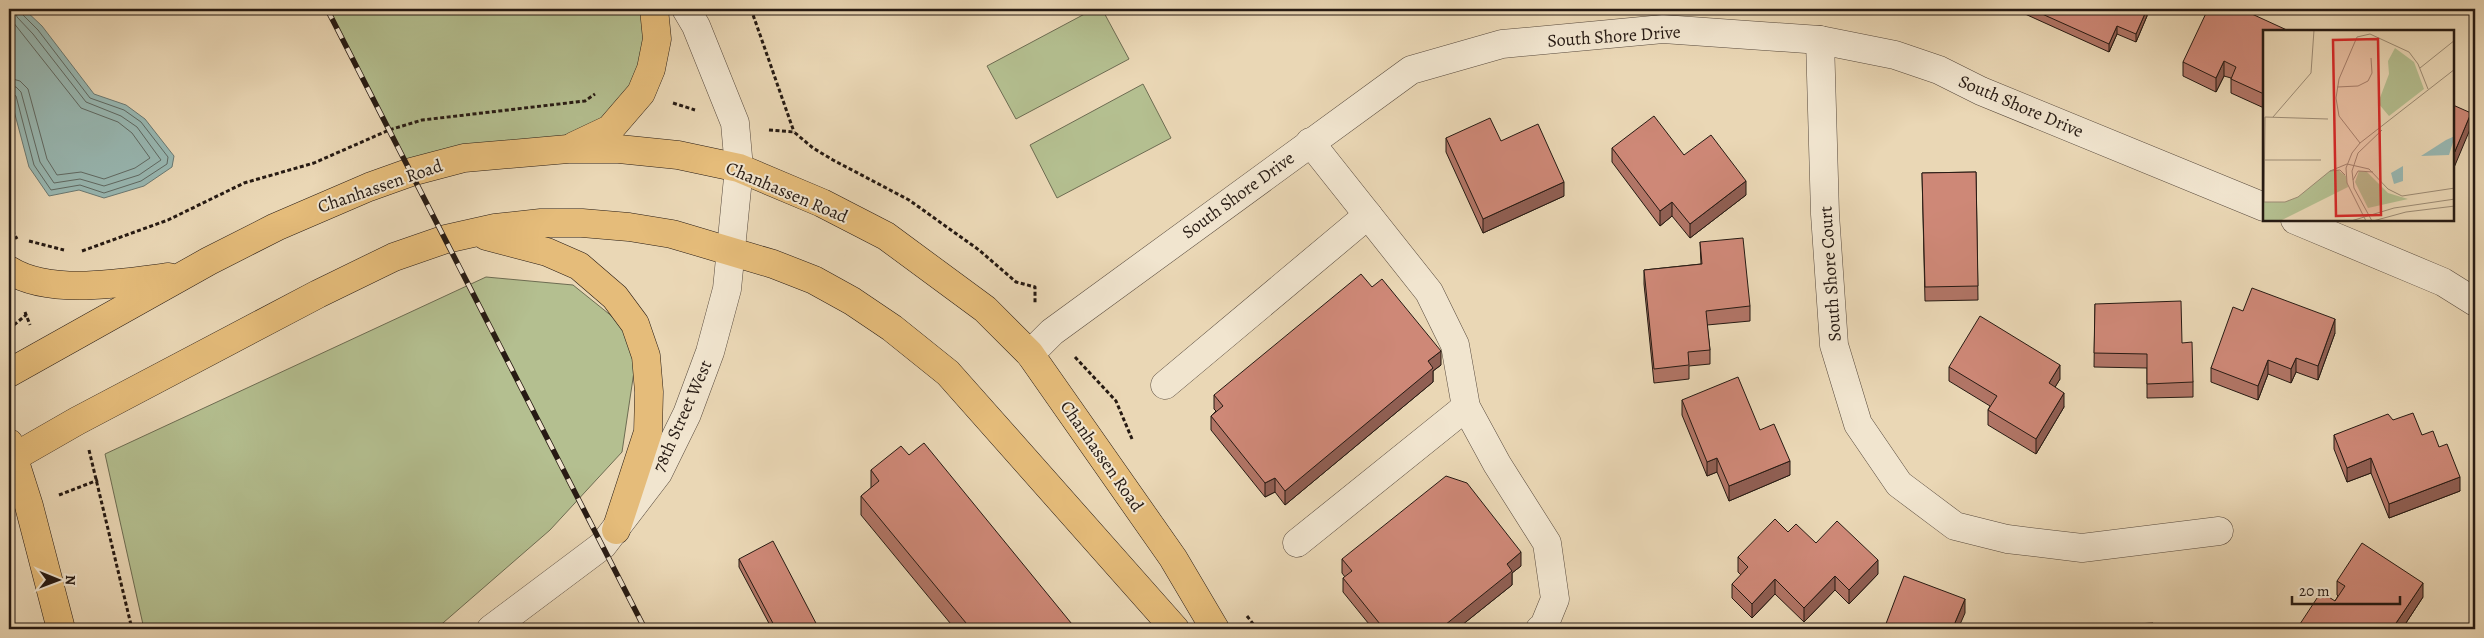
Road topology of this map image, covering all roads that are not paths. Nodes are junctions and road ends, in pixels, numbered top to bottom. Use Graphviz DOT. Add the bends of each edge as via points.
graph roads {
  1 [pos="654,9"];
  2 [pos="686,9"];
  3 [pos="1820,40"];
  4 [pos="1310,142"];
  5 [pos="568,149"];
  6 [pos="740,168"];
  7 [pos="2263,207"];
  8 [pos="1368,215"];
  9 [pos="2297,221"];
  10 [pos="474,233"];
  11 [pos="731,251"];
  12 [pos="9,270"];
  13 [pos="185,274"];
  14 [pos="2475,302"];
  15 [pos="1030,354"];
  16 [pos="9,373"];
  17 [pos="1165,385"];
  18 [pos="1466,407"];
  19 [pos="10,453"];
  20 [pos="616,530"];
  21 [pos="2219,530"];
  22 [pos="1297,543"];
  23 [pos="61,629"];
  24 [pos="491,629"];
  25 [pos="1175,629"];
  26 [pos="1215,629"];
  27 [pos="1540,629"];
  1 -- 5 [label="main road" via="656,39 651,69 641,93 610,129"];
  2 -- 6 [label="street, 78th Street West" via="735,123"];
  3 -- 4 [label="street, South Shore Drive" via="1663,29 1502,44 1410,70"];
  3 -- 7 [label="street, South Shore Drive" via="1895,55 1939,70 1980,91"];
  3 -- 21 [label="street, South Shore Court" via="1825,214 1834,345 1858,424 1899,484 1955,526 2007,539 2082,548"];
  4 -- 8 [label="street"];
  4 -- 15 [label="street, South Shore Drive" via="1052,332"];
  5 -- 6 [label="main road, Chanhassen Road" via="678,155"];
  5 -- 13 [label="main road, Chanhassen Road" via="464,158 411,172 310,211"];
  6 -- 11 [label="street, 78th Street West"];
  6 -- 15 [label="main road, Chanhassen Road" via="822,203 886,236 985,309"];
  8 -- 17 [label="street"];
  8 -- 18 [label="street" via="1429,292 1456,345"];
  9 -- 14 [label="street" via="2443,282"];
  10 -- 11 [label="main road" via="541,223 582,223 672,234"];
  10 -- 19 [label="main road" via="446,238 394,257"];
  10 -- 20 [label="main road" via="547,252 579,266 615,297 635,324 646,356 648,432"];
  11 -- 20 [label="street, 78th Street West" via="727,289 710,352 687,414 658,473"];
  11 -- 25 [label="main road" via="814,280 852,301 948,373"];
  12 -- 13 [label="main road" via="19,277 51,283 90,285"];
  13 -- 16 [label="main road, Chanhassen Road"];
  15 -- 26 [label="main road, Chanhassen Road" via="1174,558"];
  18 -- 22 [label="street"];
  18 -- 27 [label="street" via="1497,464 1547,543 1555,599"];
  19 -- 23 [label="main road" via="29,506"];
  20 -- 24 [label="street, 78th Street West" via="603,545"];
}
